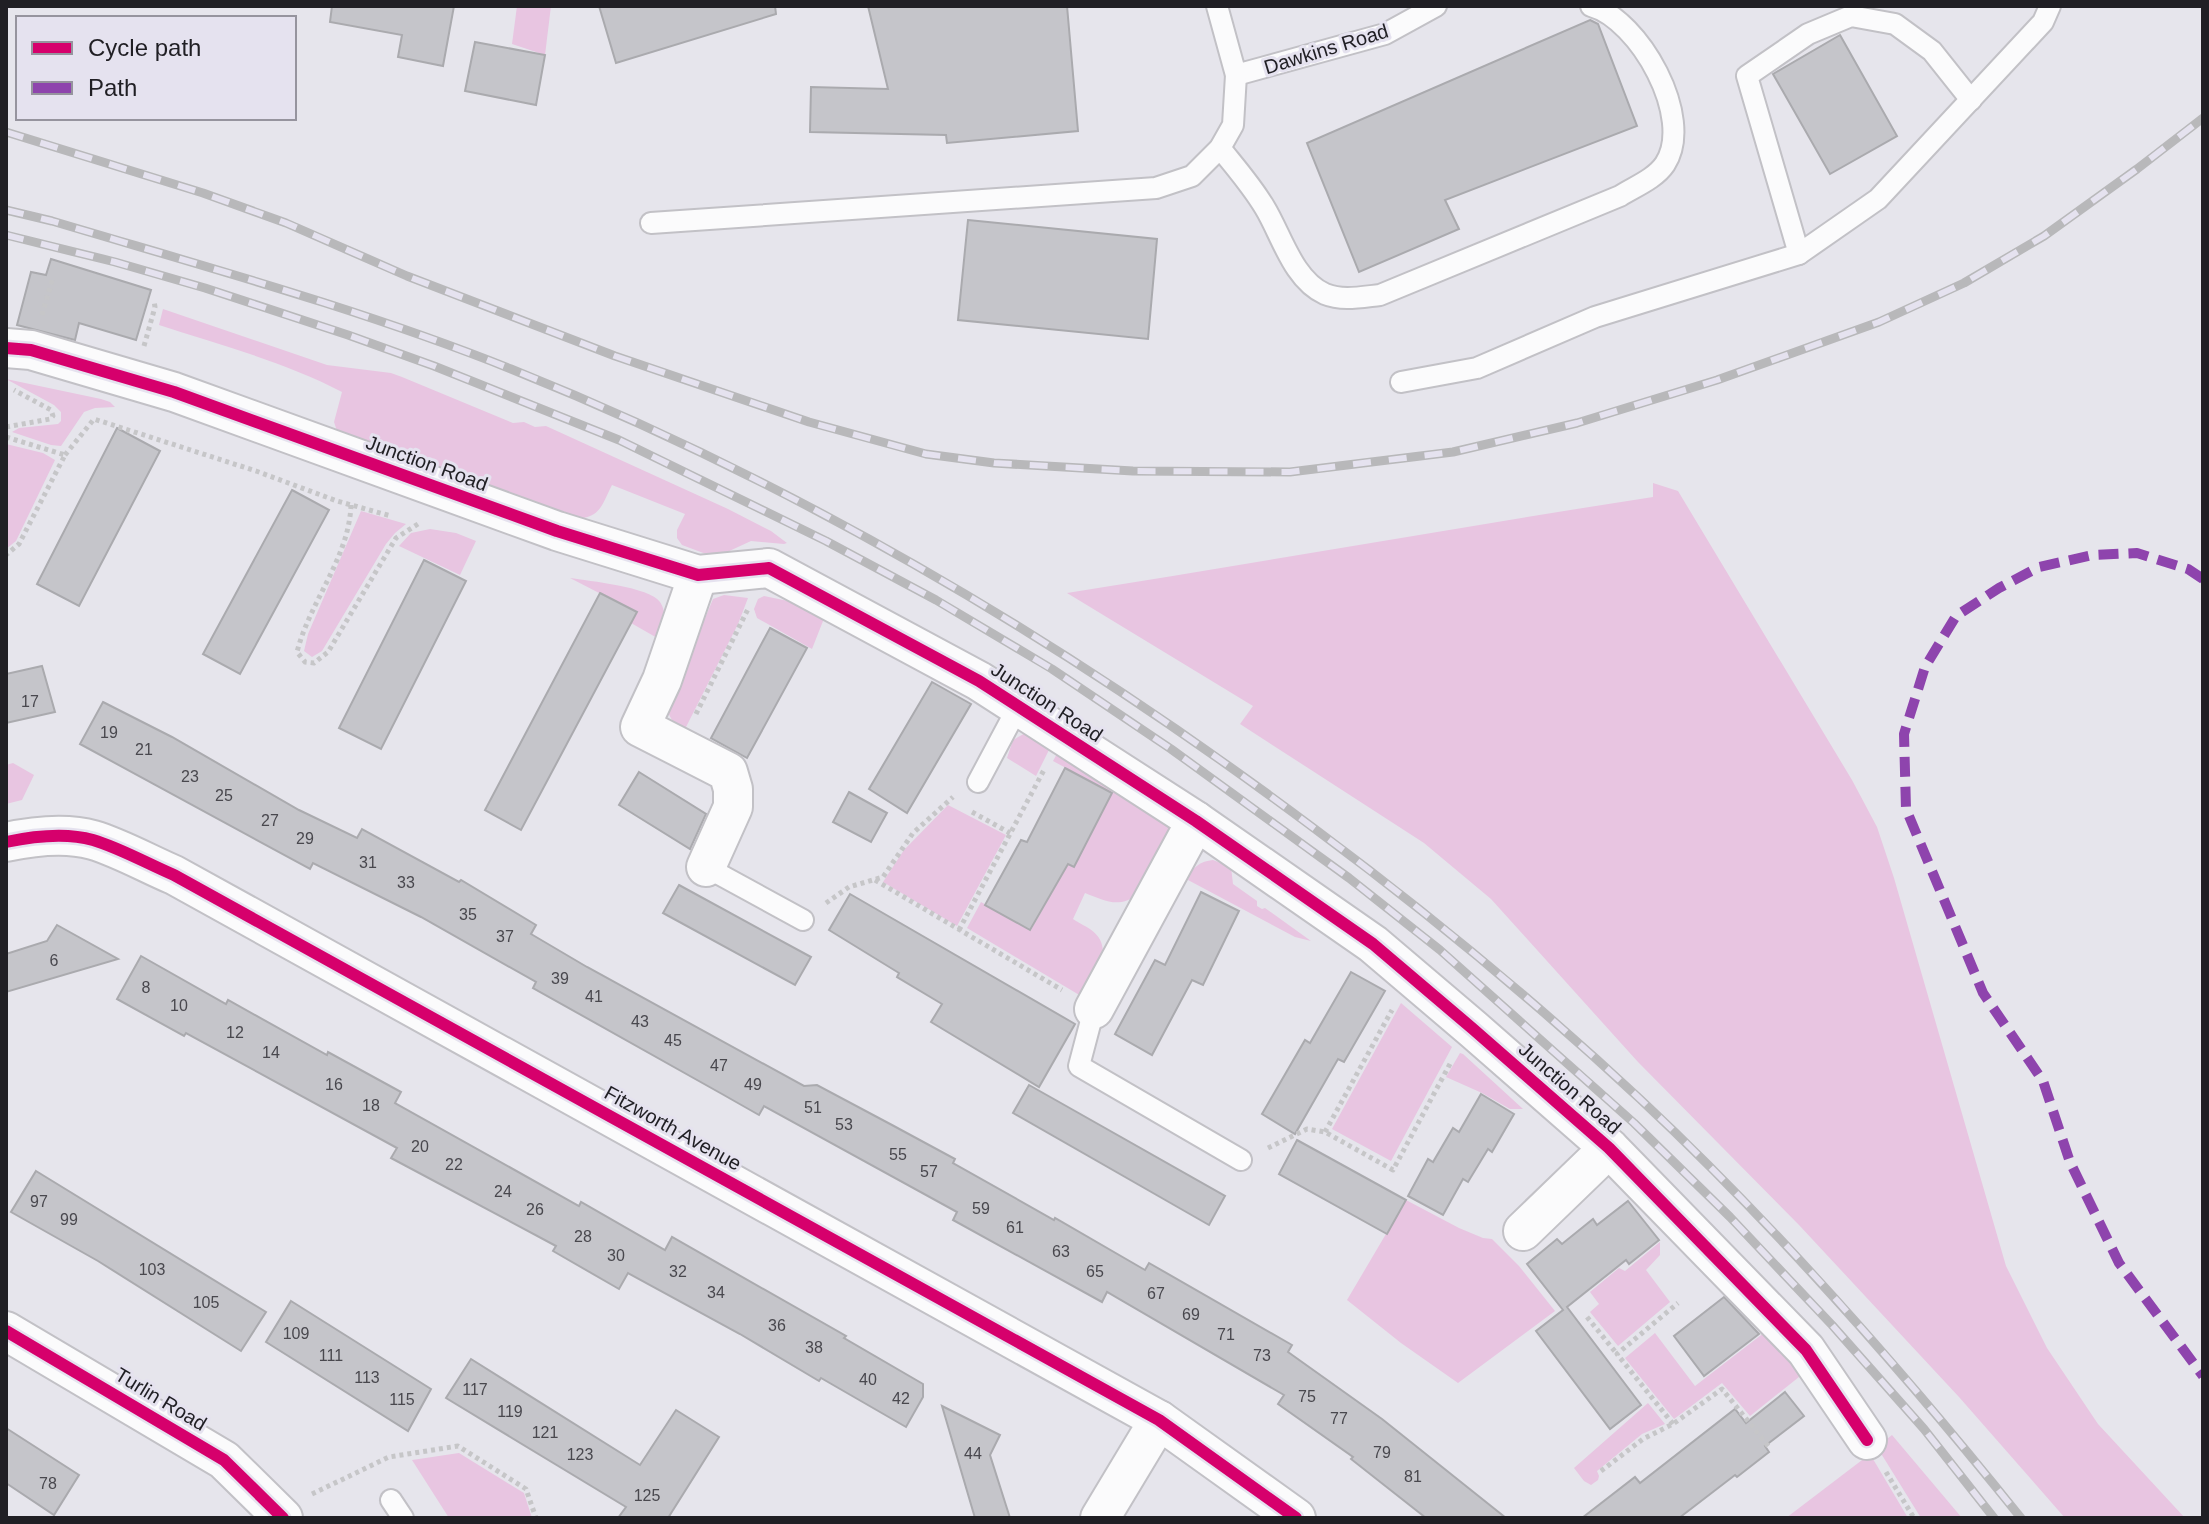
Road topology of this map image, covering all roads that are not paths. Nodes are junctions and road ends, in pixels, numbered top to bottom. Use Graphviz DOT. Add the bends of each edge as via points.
graph roads {
  1 [pos="1217,6"];
  2 [pos="1436,6"];
  3 [pos="2050,6"];
  4 [pos="1598,8"];
  5 [pos="1236,75"];
  6 [pos="1971,100"];
  7 [pos="1220,148"];
  8 [pos="651,223"];
  9 [pos="1799,254"];
  10 [pos="6,348"];
  11 [pos="1401,382"];
  12 [pos="698,575"];
  13 [pos="1018,707"];
  14 [pos="978,782"];
  15 [pos="1196,821"];
  16 [pos="6,842"];
  17 [pos="706,867"];
  18 [pos="803,920"];
  19 [pos="1094,1009"];
  20 [pos="1609,1148"];
  21 [pos="1241,1160"];
  22 [pos="1523,1231"];
  23 [pos="6,1331"];
  24 [pos="1159,1420"];
  25 [pos="1867,1440"];
  26 [pos="391,1500"];
  27 [pos="279,1515"];
  28 [pos="403,1518"];
  29 [pos="1100,1518"];
  30 [pos="1296,1518"];
  1 -- 5 [label="lane, Dawkins Road"];
  2 -- 5 [label="lane, Dawkins Road" via="1385,34"];
  3 -- 6 [label="lane" via="2043,22"];
  4 -- 7 [label="lane" via="1621,22 1663,84 1675,136 1665,163 1620,196 1380,295 1341,299 1306,280 1267,210"];
  5 -- 7 [label="lane" via="1233,125"];
  6 -- 9 [label="lane" via="1878,199"];
  6 -- 9 [label="lane" via="1932,51 1895,24 1851,16 1808,34 1747,76"];
  7 -- 8 [label="lane" via="1192,176 1156,188"];
  9 -- 11 [label="lane" via="1595,317 1477,368"];
  10 -- 12 [label="street, Junction Road" via="31,350 174,392 542,526"];
  12 -- 13 [label="street, Junction Road" via="769,568"];
  12 -- 17 [label="street" via="640,727 728,772 733,807"];
  13 -- 14 [label="lane"];
  13 -- 15 [label="street, Junction Road"];
  15 -- 19 [label="street"];
  15 -- 20 [label="street, Junction Road" via="1373,944"];
  16 -- 24 [label="street, Fitzworth Avenue" via="59,835 92,840 174,875"];
  17 -- 18 [label="lane"];
  19 -- 21 [label="lane" via="1079,1066"];
  20 -- 22 [label="street, Junction Road"];
  20 -- 25 [label="street, Junction Road" via="1806,1350"];
  23 -- 27 [label="street, Turlin Road" via="224,1460"];
  24 -- 29 [label="street"];
  24 -- 30 [label="street, Fitzworth Avenue"];
  26 -- 28 [label="lane"];
}
